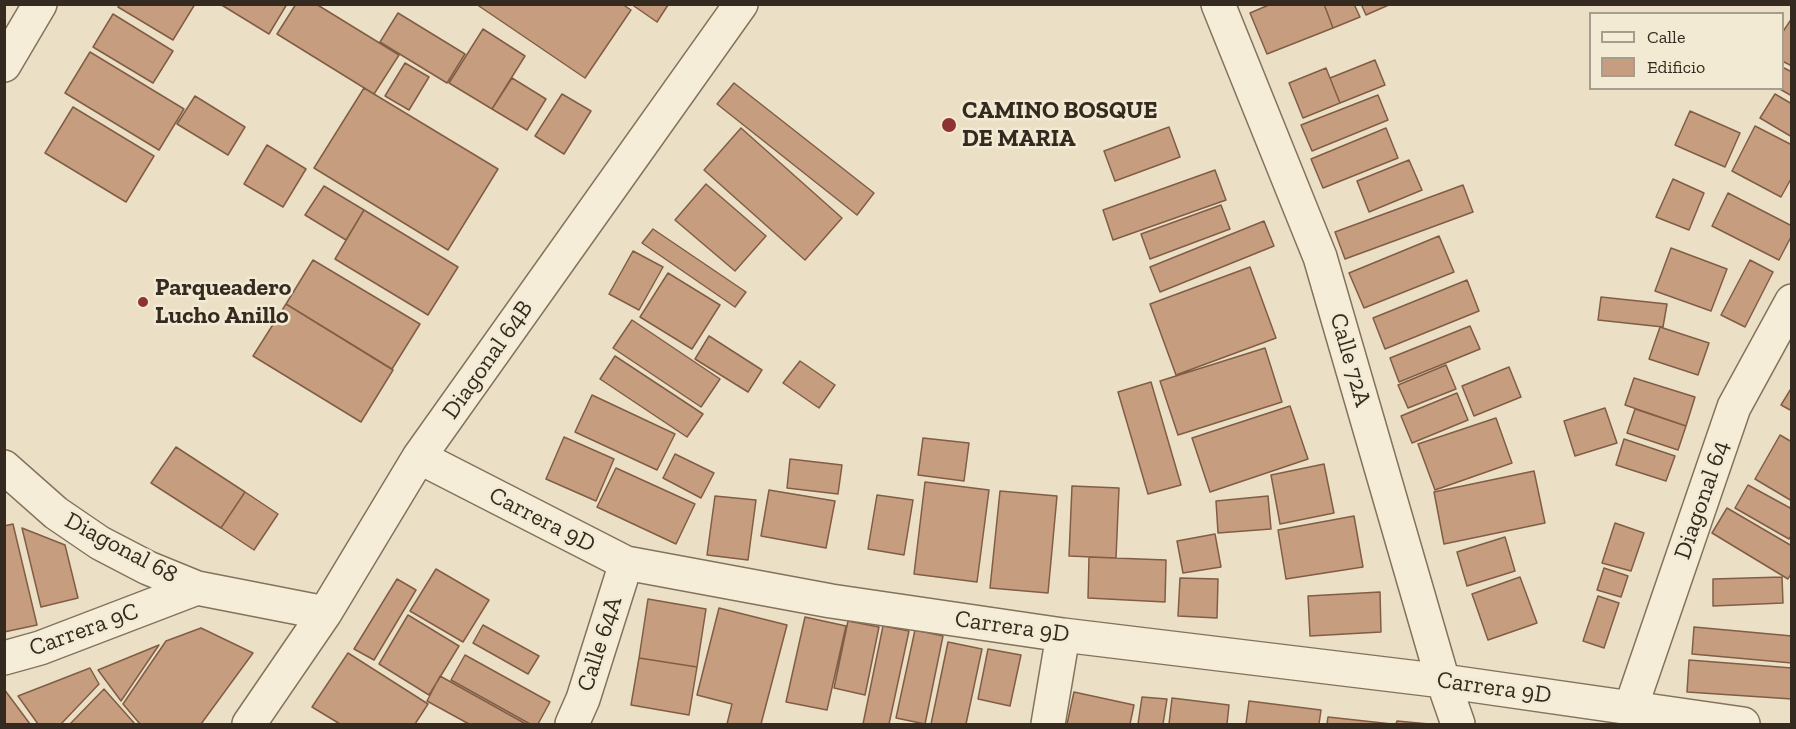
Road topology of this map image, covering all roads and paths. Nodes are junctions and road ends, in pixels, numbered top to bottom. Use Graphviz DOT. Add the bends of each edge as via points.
graph roads {
  1 [pos="40,4"];
  2 [pos="741,4"];
  3 [pos="1218,4"];
  4 [pos="4,65"];
  5 [pos="1791,301"];
  6 [pos="419,457"];
  7 [pos="4,467"];
  8 [pos="626,563"];
  9 [pos="197,588"];
  10 [pos="325,613"];
  11 [pos="1063,635"];
  12 [pos="4,658"];
  13 [pos="1443,681"];
  14 [pos="1630,707"];
  15 [pos="249,724"];
  16 [pos="572,724"];
  17 [pos="1048,724"];
  18 [pos="1458,724"];
  19 [pos="1743,724"];
  1 -- 4 [label="street"];
  2 -- 6 [label="street, Diagonal 64B"];
  3 -- 13 [label="street, Calle 72A" via="1320,258"];
  5 -- 14 [label="street, Diagonal 64" via="1734,407"];
  6 -- 8 [label="street, Carrera 9D"];
  6 -- 10 [label="street, Diagonal 64B"];
  7 -- 9 [label="street, Diagonal 68" via="56,513 100,543"];
  8 -- 11 [label="street, Carrera 9D" via="831,601"];
  8 -- 16 [label="street, Calle 64A"];
  9 -- 10 [label="street, Diagonal 68"];
  9 -- 12 [label="street, Carrera 9C"];
  10 -- 15 [label="street, Diagonal 64B"];
  11 -- 13 [label="street, Carrera 9D"];
  11 -- 17 [label="street"];
  13 -- 14 [label="street, Carrera 9D"];
  13 -- 18 [label="street, Calle 72A"];
  14 -- 19 [label="street, Carrera 9D"];
}
